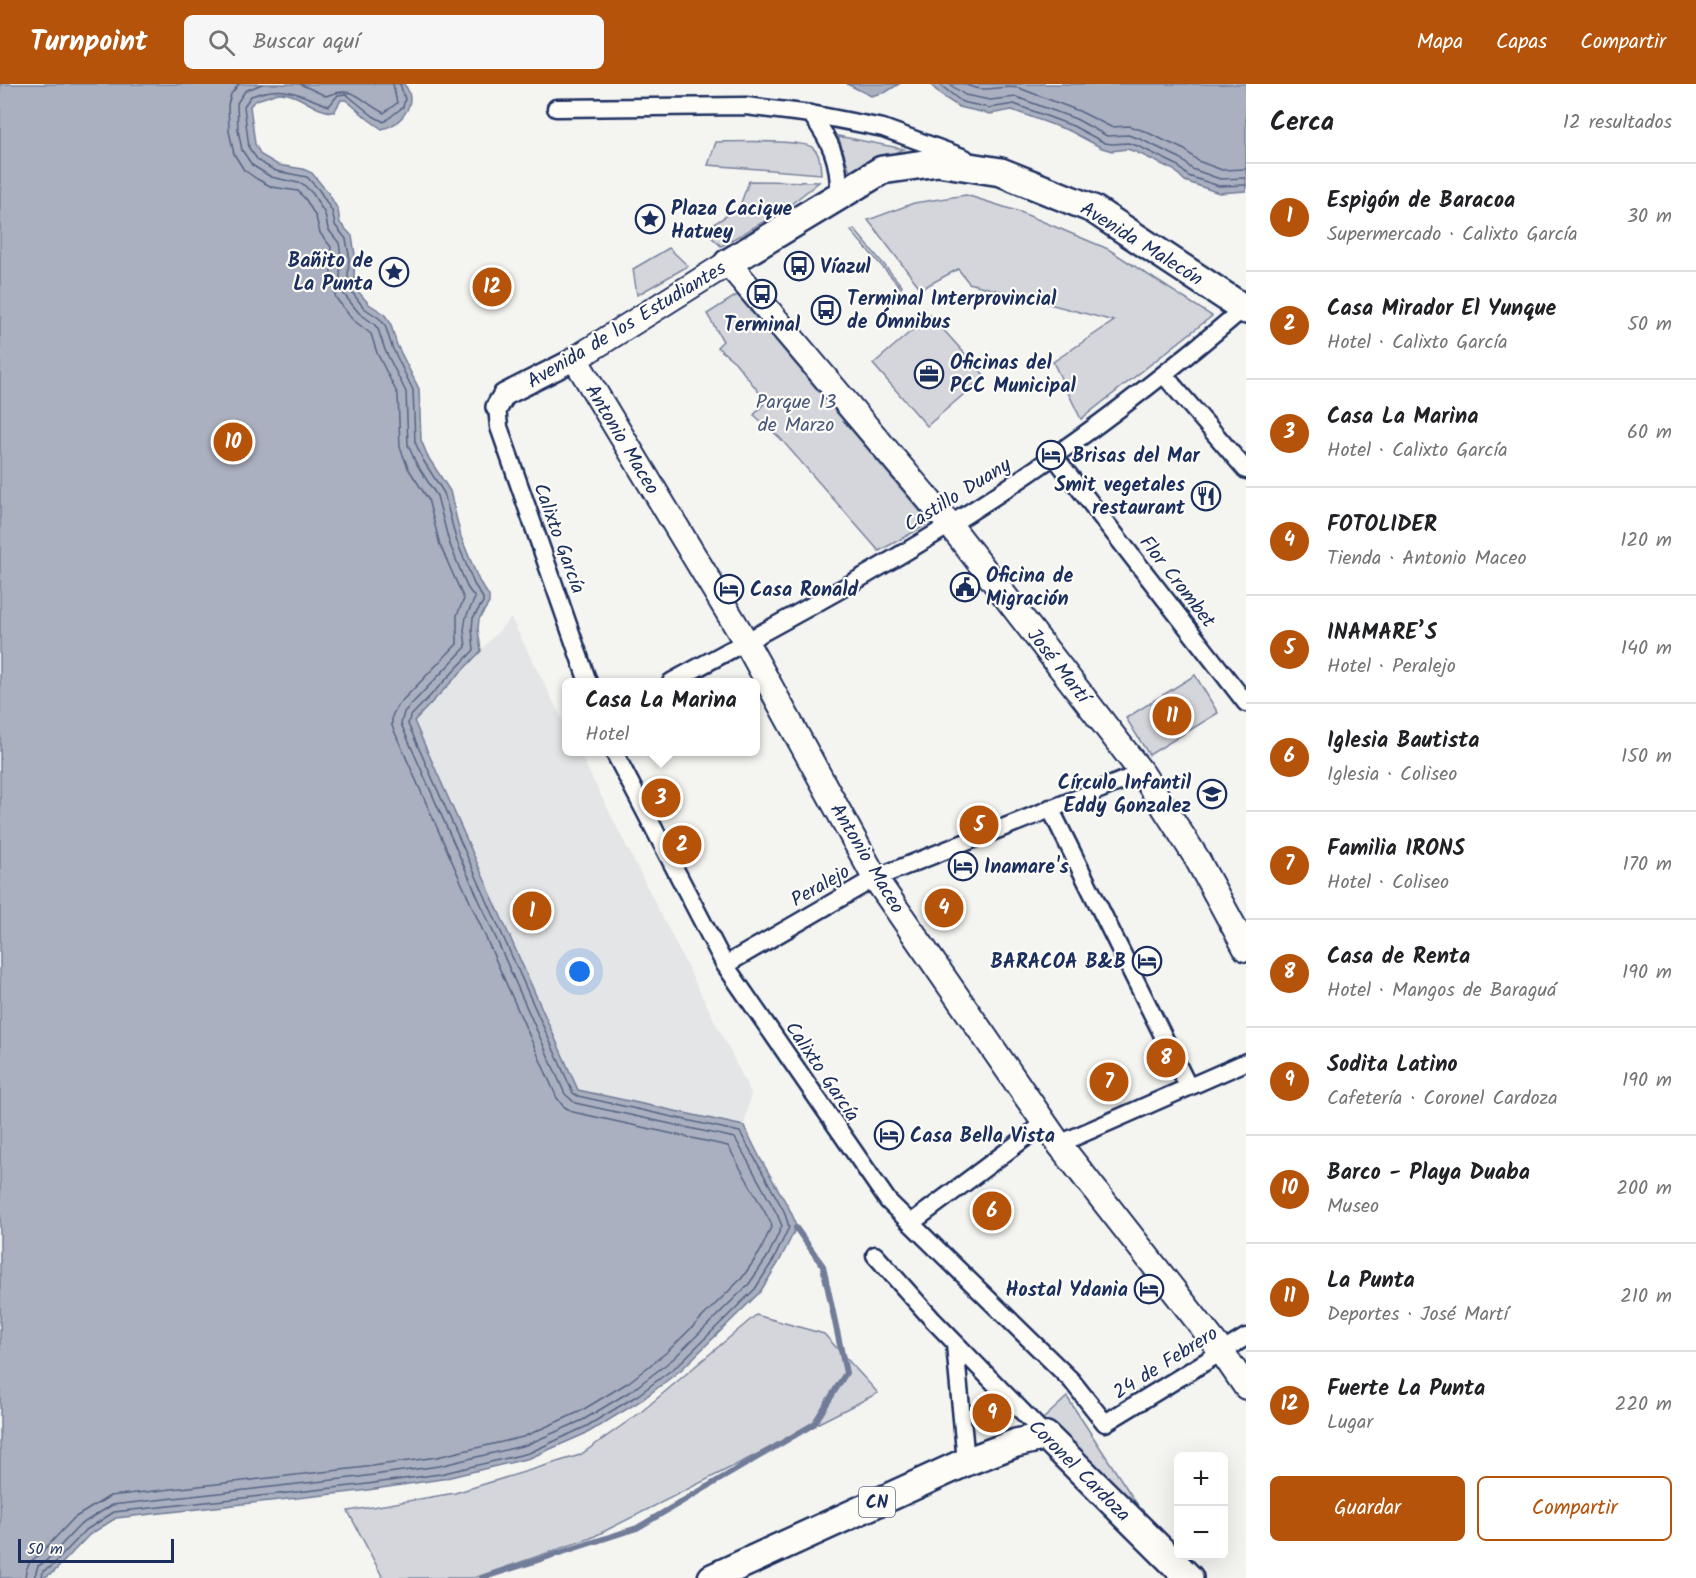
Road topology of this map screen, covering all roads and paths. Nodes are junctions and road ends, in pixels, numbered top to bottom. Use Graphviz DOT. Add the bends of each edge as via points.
graph roads {
  1 [pos="556,108"];
  2 [pos="811,114"];
  3 [pos="882,170"];
  4 [pos="1001,172"];
  5 [pos="839,196"];
  6 [pos="728,263"];
  7 [pos="1245,309"];
  8 [pos="575,359"];
  9 [pos="1164,375"];
  10 [pos="497,407"];
  11 [pos="1054,456"];
  12 [pos="1246,470"];
  13 [pos="950,525"];
  14 [pos="746,642"];
  15 [pos="587,678"];
  16 [pos="678,678"];
  17 [pos="1246,703"];
  18 [pos="616,756"];
  19 [pos="1142,772"];
  20 [pos="1050,808"];
  21 [pos="876,878"];
  22 [pos="1246,950"];
  23 [pos="725,965"];
  24 [pos="1246,1062"];
  25 [pos="1188,1086"];
  26 [pos="1045,1123"];
  27 [pos="1059,1144"];
  28 [pos="911,1223"];
  29 [pos="876,1255"];
  30 [pos="1246,1337"];
  31 [pos="955,1344"];
  32 [pos="1222,1352"];
  33 [pos="1246,1387"];
  34 [pos="1105,1423"];
  35 [pos="1046,1436"];
  36 [pos="966,1462"];
  37 [pos="712,1578"];
  38 [pos="1189,1578"];
  1 -- 2 [label="street, Avenida Malecón" via="746,106"];
  2 -- 4 [label="street, Avenida Malecón" via="883,128"];
  2 -- 5 [label="street" via="827,136 836,158"];
  3 -- 4 [label="main road, Avenida Malecón" via="939,162"];
  3 -- 5 [label="main road, Avenida de los Estudiantes"];
  4 -- 7 [label="main road, Avenida Malecón" via="1093,208"];
  5 -- 6 [label="main road, Avenida de los Estudiantes"];
  6 -- 8 [label="main road, Avenida de los Estudiantes"];
  6 -- 13 [label="main road, José Martí"];
  7 -- 9 [label="street, Castillo Duany"];
  8 -- 10 [label="street, Avenida de los Estudiantes" via="504,395"];
  8 -- 14 [label="main road, Antonio Maceo"];
  9 -- 11 [label="street, Castillo Duany"];
  9 -- 12 [label="street"];
  10 -- 15 [label="street, Calixto García" via="499,427"];
  11 -- 13 [label="street, Castillo Duany"];
  11 -- 17 [label="street, Flor Crombet"];
  13 -- 14 [label="street, Castillo Duany"];
  13 -- 19 [label="main road, José Martí"];
  14 -- 16 [label="street, Castillo Duany"];
  14 -- 21 [label="main road, Antonio Maceo"];
  18 -- 23 [label="street, Calixto García"];
  19 -- 20 [label="street, Peralejo"];
  19 -- 22 [label="main road, José Martí" via="1196,857"];
  20 -- 21 [label="street, Peralejo"];
  20 -- 25 [label="street"];
  21 -- 23 [label="street, Peralejo"];
  21 -- 26 [label="main road, Antonio Maceo"];
  23 -- 28 [label="street, Calixto García" via="888,1201"];
  24 -- 25 [label="street"];
  25 -- 27 [label="street"];
  26 -- 27 [label="main road, Antonio Maceo"];
  26 -- 28 [label="street"];
  27 -- 32 [label="main road, Antonio Maceo"];
  28 -- 34 [label="street, Calixto García" via="1071,1380"];
  29 -- 31 [label="street, Coronel Cardoza"];
  30 -- 32 [label="street, 24 de Febrero"];
  31 -- 35 [label="street, Coronel Cardoza"];
  31 -- 36 [label="street"];
  32 -- 33 [label="main road, Antonio Maceo"];
  32 -- 34 [label="street, 24 de Febrero"];
  35 -- 36 [label="main road, CN"];
  35 -- 38 [label="main road, Coronel Cardoza"];
  36 -- 37 [label="main road, CN"];
}
